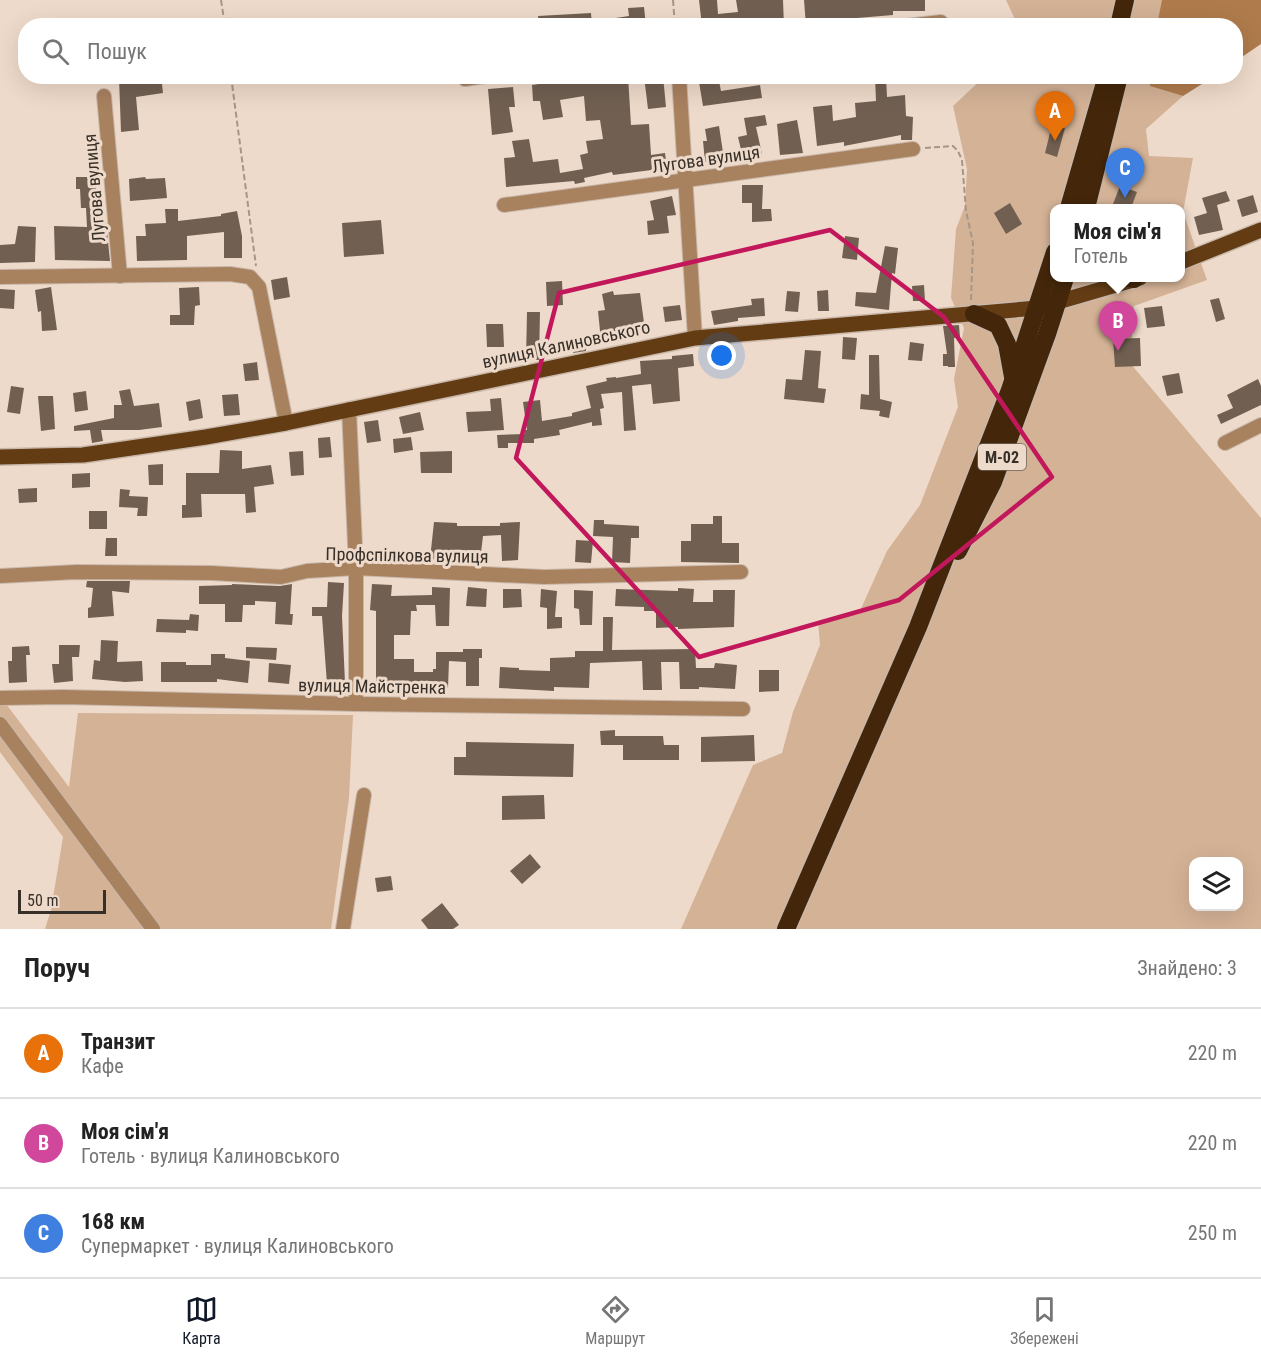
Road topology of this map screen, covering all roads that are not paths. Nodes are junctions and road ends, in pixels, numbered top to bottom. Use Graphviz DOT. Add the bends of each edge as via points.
graph roads {
  1 [pos="1125,0"];
  2 [pos="1133,0"];
  3 [pos="1121,18"];
  4 [pos="1130,18"];
  5 [pos="679,84"];
  6 [pos="1105,84"];
  7 [pos="1117,84"];
  8 [pos="104,96"];
  9 [pos="913,149"];
  10 [pos="686,181"];
  11 [pos="1070,204"];
  12 [pos="1087,204"];
  13 [pos="504,205"];
  14 [pos="1261,230"];
  15 [pos="1185,260"];
  16 [pos="1050,268"];
  17 [pos="120,276"];
  18 [pos="0,277"];
  19 [pos="1064,282"];
  20 [pos="1122,282"];
  21 [pos="1057,302"];
  22 [pos="1037,308"];
  23 [pos="974,314"];
  24 [pos="695,338"];
  25 [pos="1013,379"];
  26 [pos="349,409"];
  27 [pos="286,423"];
  28 [pos="1261,425"];
  29 [pos="1225,443"];
  30 [pos="0,457"];
  31 [pos="356,568"];
  32 [pos="741,572"];
  33 [pos="0,576"];
  34 [pos="918,627"];
  35 [pos="0,698"];
  36 [pos="356,704"];
  37 [pos="743,709"];
  38 [pos="0,724"];
  39 [pos="364,795"];
  40 [pos="153,929"];
  41 [pos="343,929"];
  42 [pos="786,929"];
  1 -- 3 [label="highway"];
  2 -- 4 [label="highway"];
  5 -- 10 [label="street"];
  6 -- 11 [label="highway"];
  7 -- 12 [label="highway"];
  8 -- 17 [label="street, Лугова вулиця"];
  9 -- 10 [label="street, Лугова вулиця"];
  10 -- 13 [label="street, Лугова вулиця"];
  10 -- 24 [label="street"];
  14 -- 15 [label="main road"];
  16 -- 22 [label="highway, М-02"];
  17 -- 18 [label="street"];
  17 -- 27 [label="street" via="250,277 259,287"];
  19 -- 21 [label="highway, М-02"];
  20 -- 21 [label="main road, вулиця Калиновського"];
  21 -- 22 [label="main road, вулиця Калиновського"];
  21 -- 34 [label="highway, М-02" via="993,482"];
  22 -- 23 [label="main road, вулиця Калиновського"];
  22 -- 25 [label="highway, М-02"];
  23 -- 24 [label="main road, вулиця Калиновського"];
  23 -- 25 [label="highway" via="998,325 1007,344"];
  24 -- 26 [label="main road, вулиця Калиновського"];
  25 -- 34 [label="highway, М-02"];
  26 -- 27 [label="main road, вулиця Калиновського"];
  26 -- 31 [label="street"];
  27 -- 30 [label="main road, вулиця Калиновського" via="83,455"];
  28 -- 29 [label="street"];
  31 -- 32 [label="street, Профспілкова вулиця" via="544,577"];
  31 -- 33 [label="street, Профспілкова вулиця" via="281,577 76,572"];
  31 -- 36 [label="street"];
  34 -- 42 [label="highway, М-02"];
  35 -- 36 [label="street, вулиця Майстренка"];
  36 -- 37 [label="street, вулиця Майстренка"];
  38 -- 40 [label="street"];
  39 -- 41 [label="street"];
}
